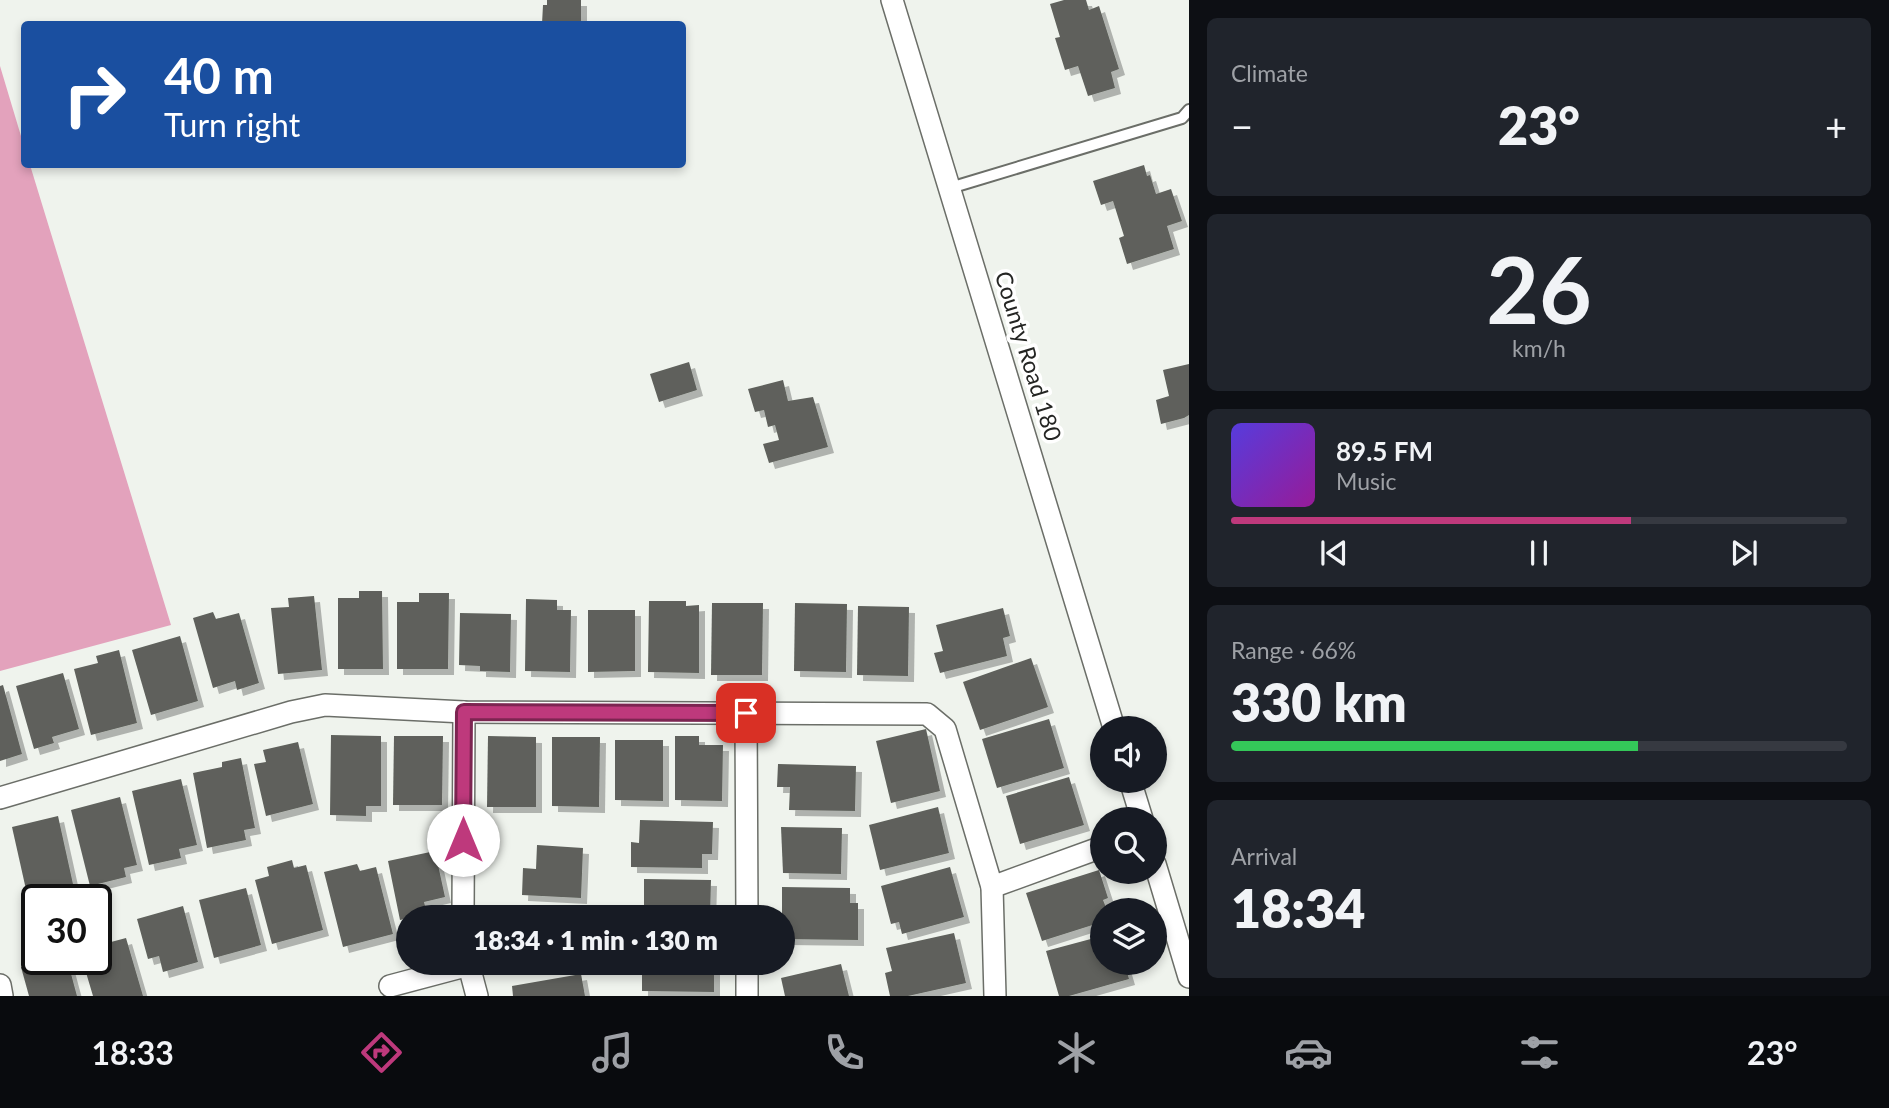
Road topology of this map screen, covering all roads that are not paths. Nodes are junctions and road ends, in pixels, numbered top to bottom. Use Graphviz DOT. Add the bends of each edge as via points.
graph roads {
  1 [pos="892,0"];
  2 [pos="1186,115"];
  3 [pos="950,188"];
  4 [pos="464,712"];
  5 [pos="746,713"];
  6 [pos="1110,716"];
  7 [pos="0,798"];
  8 [pos="1090,851"];
  9 [pos="1161,884"];
  10 [pos="992,887"];
  11 [pos="463,905"];
  12 [pos="747,905"];
  13 [pos="430,975"];
  14 [pos="472,975"];
  15 [pos="747,975"];
  16 [pos="1189,977"];
  17 [pos="0,985"];
  18 [pos="390,986"];
  19 [pos="2,996"];
  20 [pos="477,996"];
  21 [pos="747,996"];
  22 [pos="995,996"];
  1 -- 3 [label="street, County Road 180"];
  2 -- 3 [label="lane"];
  3 -- 6 [label="street, County Road 180"];
  4 -- 5 [label="street"];
  4 -- 7 [label="street" via="325,705"];
  4 -- 11 [label="street"];
  5 -- 10 [label="street" via="927,714 945,729"];
  5 -- 12 [label="street"];
  8 -- 10 [label="street"];
  9 -- 16 [label="street"];
  10 -- 22 [label="street"];
  13 -- 18 [label="street"];
  14 -- 20 [label="street"];
  15 -- 21 [label="street"];
  17 -- 19 [label="street"];
}
